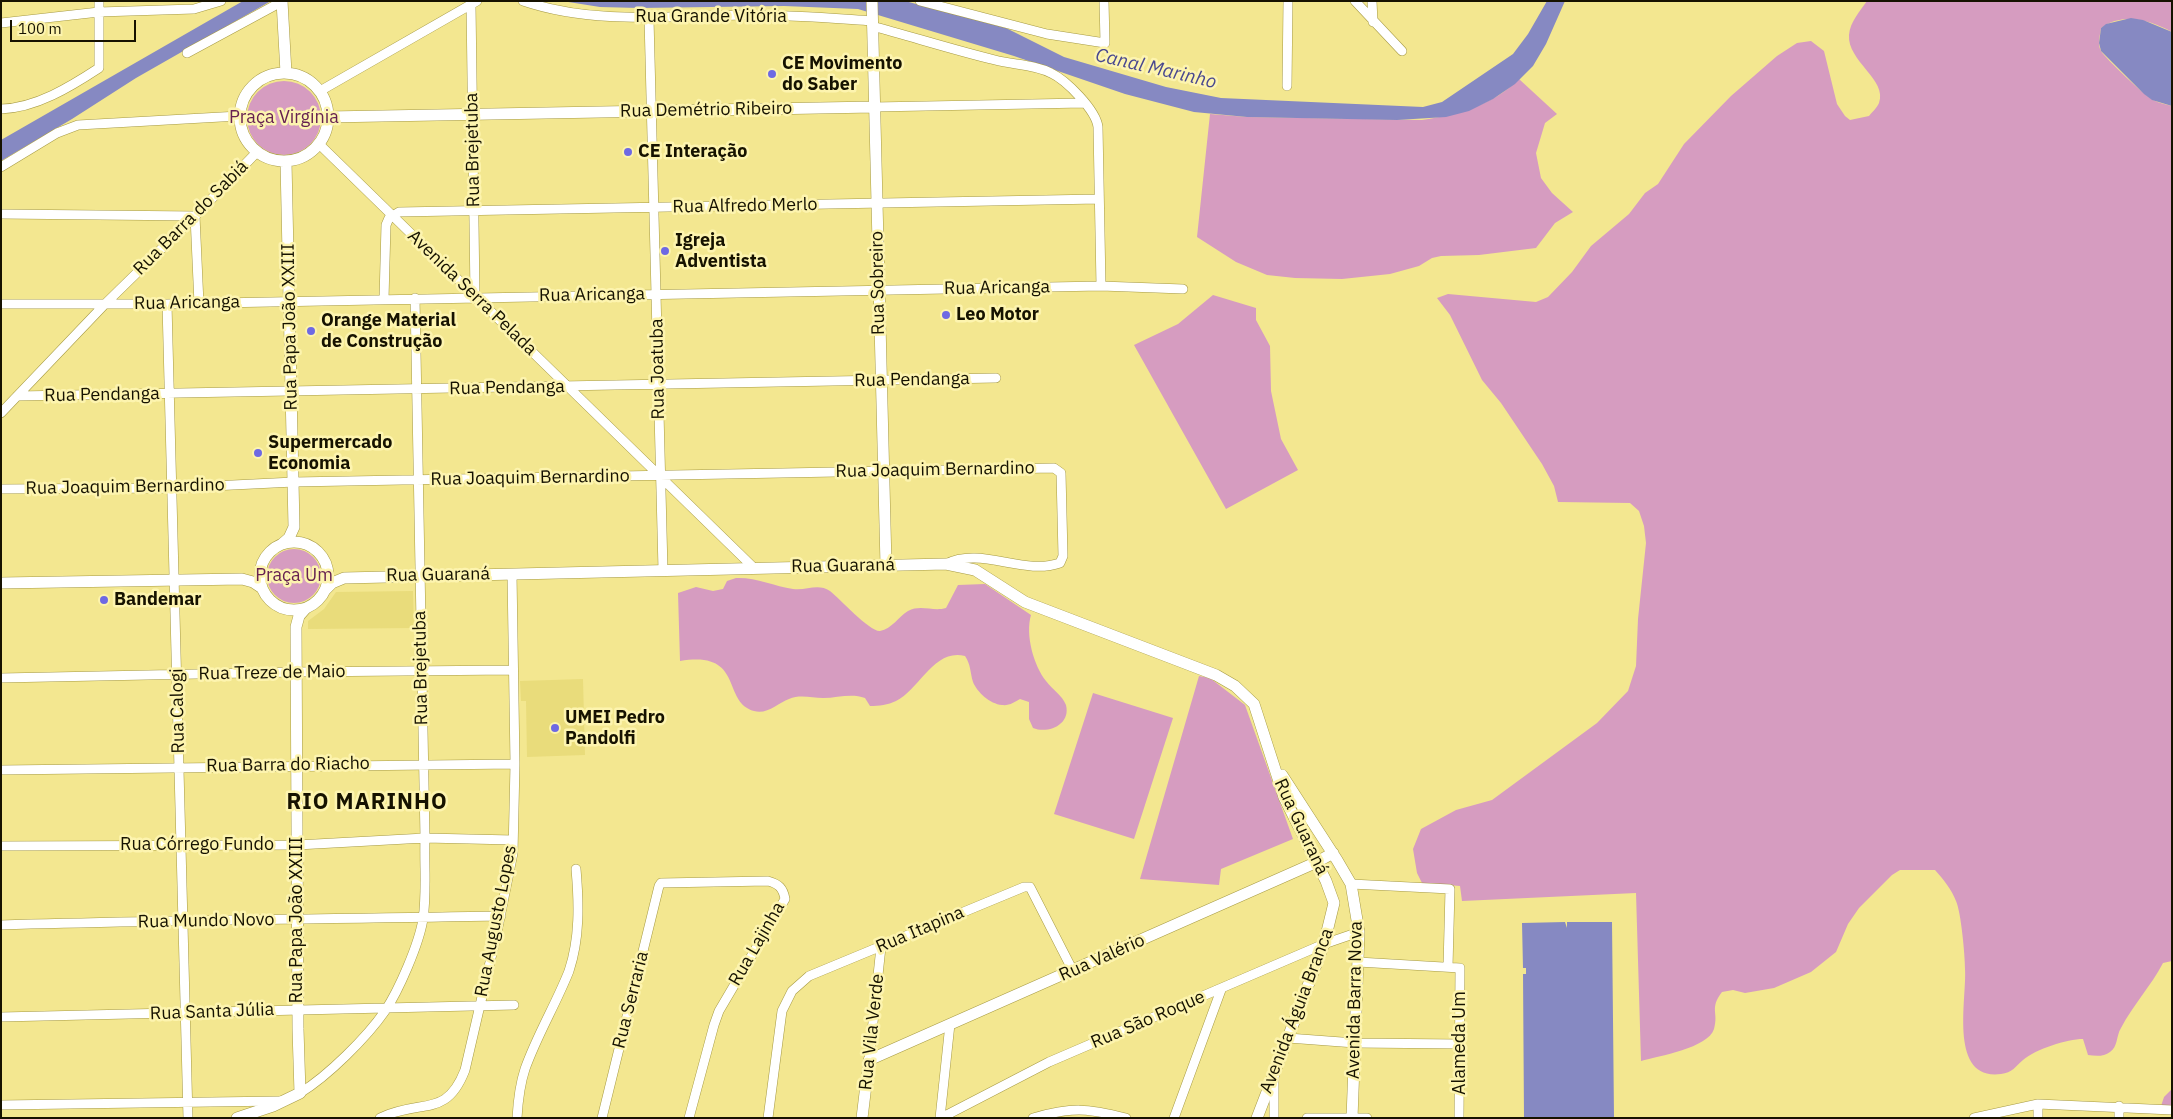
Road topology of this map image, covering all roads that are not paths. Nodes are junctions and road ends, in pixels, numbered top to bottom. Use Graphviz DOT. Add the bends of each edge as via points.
graph roads {
  1 [pos="99,1"];
  2 [pos="222,1"];
  3 [pos="282,1"];
  4 [pos="522,1"];
  5 [pos="872,1"];
  6 [pos="920,1"];
  7 [pos="1104,1"];
  8 [pos="1288,1"];
  9 [pos="1356,1"];
  10 [pos="1372,1"];
  11 [pos="474,3"];
  12 [pos="99,12"];
  13 [pos="649,18"];
  14 [pos="872,21"];
  15 [pos="1373,22"];
  16 [pos="1,23"];
  17 [pos="1402,51"];
  18 [pos="187,53"];
  19 [pos="286,73"];
  20 [pos="1287,86"];
  21 [pos="320,91"];
  22 [pos="1084,103"];
  23 [pos="874,107"];
  24 [pos="6,109"];
  25 [pos="651,111"];
  26 [pos="473,114"];
  27 [pos="239,116"];
  28 [pos="328,117"];
  29 [pos="319,144"];
  30 [pos="256,153"];
  31 [pos="286,162"];
  32 [pos="1,167"];
  33 [pos="1099,199"];
  34 [pos="876,203"];
  35 [pos="653,207"];
  36 [pos="474,211"];
  37 [pos="1,214"];
  38 [pos="392,215"];
  39 [pos="196,216"];
  40 [pos="1101,286"];
  41 [pos="1183,289"];
  42 [pos="879,290"];
  43 [pos="656,294"];
  44 [pos="476,297"];
  45 [pos="415,298"];
  46 [pos="384,299"];
  47 [pos="290,301"];
  48 [pos="1,304"];
  49 [pos="105,304"];
  50 [pos="167,304"];
  51 [pos="199,304"];
  52 [pos="996,378"];
  53 [pos="881,381"];
  54 [pos="658,385"];
  55 [pos="568,386"];
  56 [pos="417,390"];
  57 [pos="292,392"];
  58 [pos="169,394"];
  59 [pos="17,396"];
  60 [pos="1,413"];
  61 [pos="883,471"];
  62 [pos="660,476"];
  63 [pos="418,480"];
  64 [pos="294,482"];
  65 [pos="172,488"];
  66 [pos="1,489"];
  67 [pos="294,522"];
  68 [pos="282,544"];
  69 [pos="305,544"];
  70 [pos="325,561"];
  71 [pos="946,564"];
  72 [pos="886,565"];
  73 [pos="754,568"];
  74 [pos="260,569"];
  75 [pos="662,570"];
  76 [pos="512,574"];
  77 [pos="420,576"];
  78 [pos="349,577"];
  79 [pos="242,579"];
  80 [pos="174,580"];
  81 [pos="1,583"];
  82 [pos="262,588"];
  83 [pos="325,590"];
  84 [pos="283,608"];
  85 [pos="306,608"];
  86 [pos="296,628"];
  87 [pos="513,670"];
  88 [pos="421,671"];
  89 [pos="295,672"];
  90 [pos="177,674"];
  91 [pos="1,678"];
  92 [pos="1270,751"];
  93 [pos="423,764"];
  94 [pos="515,764"];
  95 [pos="296,765"];
  96 [pos="179,767"];
  97 [pos="1,770"];
  98 [pos="425,838"];
  99 [pos="513,840"];
  100 [pos="181,844"];
  101 [pos="297,845"];
  102 [pos="1,846"];
  103 [pos="1333,853"];
  104 [pos="1317,862"];
  105 [pos="576,869"];
  106 [pos="661,883"];
  107 [pos="1350,884"];
  108 [pos="1334,903"];
  109 [pos="1356,904"];
  110 [pos="501,916"];
  111 [pos="423,917"];
  112 [pos="183,920"];
  113 [pos="298,920"];
  114 [pos="1,925"];
  115 [pos="1359,932"];
  116 [pos="1324,944"];
  117 [pos="881,947"];
  118 [pos="1358,962"];
  119 [pos="1448,968"];
  120 [pos="1073,971"];
  121 [pos="1221,990"];
  122 [pos="480,1005"];
  123 [pos="514,1005"];
  124 [pos="387,1008"];
  125 [pos="298,1010"];
  126 [pos="185,1013"];
  127 [pos="1,1017"];
  128 [pos="950,1024"];
  129 [pos="1288,1038"];
  130 [pos="1355,1043"];
  131 [pos="1459,1044"];
  132 [pos="869,1060"];
  133 [pos="1274,1073"];
  134 [pos="300,1093"];
  135 [pos="285,1101"];
  136 [pos="188,1104"];
  137 [pos="2038,1104"];
  138 [pos="1,1105"];
  139 [pos="2119,1106"];
  140 [pos="2172,1110"];
  141 [pos="188,1118"];
  142 [pos="237,1118"];
  143 [pos="380,1118"];
  144 [pos="517,1118"];
  145 [pos="602,1118"];
  146 [pos="689,1118"];
  147 [pos="768,1118"];
  148 [pos="862,1118"];
  149 [pos="941,1118"];
  150 [pos="1033,1118"];
  151 [pos="1126,1118"];
  152 [pos="1174,1118"];
  153 [pos="1257,1118"];
  154 [pos="1274,1118"];
  155 [pos="1307,1118"];
  156 [pos="1352,1118"];
  157 [pos="1367,1118"];
  158 [pos="1459,1118"];
  159 [pos="1974,1118"];
  160 [pos="2038,1118"];
  161 [pos="2119,1118"];
  1 -- 12 [label="street"];
  2 -- 12 [label="street" via="194,9"];
  3 -- 18 [label="street"];
  3 -- 19 [label="street"];
  4 -- 13 [label="street, Rua Grande Vitória" via="581,15"];
  5 -- 14 [label="street, Rua Sobreiro"];
  6 -- 7 [label="street" via="1047,34 1105,43"];
  8 -- 20 [label="street"];
  9 -- 15 [label="street"];
  10 -- 15 [label="street"];
  11 -- 21 [label="street"];
  11 -- 26 [label="street, Rua Brejetuba"];
  12 -- 16 [label="street"];
  12 -- 24 [label="street" via="99,68 44,99"];
  13 -- 14 [label="street, Rua Grande Vitória" via="756,15"];
  13 -- 25 [label="street, Rua Joatuba"];
  14 -- 22 [label="street, Rua Grande Vitória" via="998,61 1044,69 1062,79"];
  14 -- 23 [label="street, Rua Sobreiro"];
  15 -- 17 [label="street"];
  19 -- 21 [label="street" via="305,78"];
  19 -- 27 [label="street" via="270,75 256,83 245,96"];
  21 -- 28 [label="street"];
  22 -- 23 [label="street, Rua Demétrio Ribeiro"];
  22 -- 33 [label="street, Rua Grande Vitória" via="1097,123"];
  23 -- 25 [label="street, Rua Demétrio Ribeiro"];
  23 -- 34 [label="street, Rua Sobreiro"];
  25 -- 26 [label="street, Rua Demétrio Ribeiro"];
  25 -- 35 [label="street, Rua Joatuba"];
  26 -- 28 [label="street, Rua Demétrio Ribeiro"];
  26 -- 36 [label="street, Rua Brejetuba"];
  27 -- 30 [label="street" via="243,136"];
  27 -- 32 [label="street" via="78,125 63,130"];
  28 -- 29 [label="street"];
  29 -- 31 [label="street" via="305,156"];
  29 -- 38 [label="street, Avenida Serra Pelada"];
  30 -- 31 [label="street" via="270,160"];
  30 -- 39 [label="street, Rua Barra do Sabiá"];
  31 -- 47 [label="street, Rua Papa João XXIII"];
  33 -- 34 [label="street, Rua Alfredo Merlo"];
  33 -- 40 [label="street, Rua Grande Vitória"];
  34 -- 35 [label="street, Rua Alfredo Merlo"];
  34 -- 42 [label="street, Rua Sobreiro"];
  35 -- 36 [label="street, Rua Alfredo Merlo"];
  35 -- 43 [label="street, Rua Joatuba"];
  36 -- 38 [label="street, Rua Alfredo Merlo" via="402,212"];
  36 -- 44 [label="street, Rua Brejetuba"];
  37 -- 39 [label="street"];
  38 -- 44 [label="street, Avenida Serra Pelada"];
  38 -- 46 [label="street" via="386,225"];
  39 -- 49 [label="street, Rua Barra do Sabiá"];
  39 -- 51 [label="street"];
  40 -- 41 [label="street, Rua Aricanga"];
  40 -- 42 [label="street, Rua Aricanga"];
  42 -- 43 [label="street, Rua Aricanga"];
  42 -- 53 [label="street, Rua Sobreiro"];
  43 -- 44 [label="street, Rua Aricanga"];
  43 -- 54 [label="street, Rua Joatuba"];
  44 -- 45 [label="street, Rua Aricanga"];
  44 -- 55 [label="street, Avenida Serra Pelada"];
  45 -- 46 [label="street, Rua Aricanga"];
  45 -- 56 [label="street, Rua Brejetuba"];
  46 -- 47 [label="street, Rua Aricanga"];
  47 -- 51 [label="street, Rua Aricanga"];
  47 -- 57 [label="street, Rua Papa João XXIII"];
  48 -- 49 [label="street, Rua Aricanga"];
  49 -- 50 [label="street, Rua Aricanga"];
  49 -- 59 [label="street, Rua Barra do Sabiá"];
  50 -- 51 [label="street, Rua Aricanga"];
  50 -- 58 [label="street, Rua Calogi"];
  52 -- 53 [label="street, Rua Pendanga"];
  53 -- 54 [label="street, Rua Pendanga"];
  53 -- 61 [label="street, Rua Sobreiro"];
  54 -- 55 [label="street, Rua Pendanga"];
  54 -- 62 [label="street, Rua Joatuba"];
  55 -- 56 [label="street, Rua Pendanga"];
  55 -- 62 [label="street, Avenida Serra Pelada"];
  56 -- 57 [label="street, Rua Pendanga"];
  56 -- 63 [label="street, Rua Brejetuba"];
  57 -- 58 [label="street, Rua Pendanga"];
  57 -- 64 [label="street, Rua Papa João XXIII"];
  58 -- 59 [label="street, Rua Pendanga"];
  58 -- 65 [label="street, Rua Calogi"];
  59 -- 60 [label="street, Rua Barra do Sabiá"];
  61 -- 62 [label="street, Rua Joaquim Bernardino"];
  61 -- 71 [label="street, Rua Joaquim Bernardino" via="1059,470 1062,475 1063,520 1063,558 1060,563 1016,565 970,558"];
  61 -- 72 [label="street, Rua Sobreiro"];
  62 -- 63 [label="street, Rua Joaquim Bernardino"];
  62 -- 73 [label="street, Avenida Serra Pelada"];
  62 -- 75 [label="street, Rua Joatuba"];
  63 -- 64 [label="street, Rua Joaquim Bernardino"];
  63 -- 77 [label="street, Rua Brejetuba"];
  64 -- 65 [label="street, Rua Joaquim Bernardino"];
  64 -- 67 [label="street, Rua Papa João XXIII"];
  65 -- 66 [label="street, Rua Joaquim Bernardino"];
  65 -- 80 [label="street, Rua Calogi"];
  67 -- 68 [label="street, Rua Papa João XXIII" via="291,535"];
  67 -- 69 [label="street, Rua Papa João XXIII" via="296,534"];
  68 -- 69 [label="street"];
  68 -- 74 [label="street" via="267,555"];
  69 -- 70 [label="street"];
  70 -- 78 [label="street" via="336,573"];
  70 -- 83 [label="street" via="328,575"];
  71 -- 72 [label="street, Rua Guaraná"];
  71 -- 92 [label="street, Rua Guaraná" via="975,570 1025,602 1227,681 1254,704"];
  72 -- 73 [label="street, Rua Guaraná"];
  73 -- 75 [label="street, Rua Guaraná"];
  74 -- 79 [label="street"];
  74 -- 82 [label="street"];
  75 -- 76 [label="street, Rua Guaraná"];
  76 -- 77 [label="street, Rua Guaraná"];
  76 -- 87 [label="street, Rua Augusto Lopes"];
  77 -- 78 [label="street, Rua Guaraná"];
  77 -- 88 [label="street, Rua Brejetuba"];
  78 -- 83 [label="street, Rua Guaraná" via="336,580"];
  79 -- 80 [label="street"];
  79 -- 82 [label="street"];
  80 -- 81 [label="street"];
  80 -- 90 [label="street, Rua Calogi"];
  82 -- 84 [label="street" via="270,601"];
  83 -- 85 [label="street"];
  84 -- 85 [label="street"];
  84 -- 86 [label="street"];
  85 -- 86 [label="street, Rua Papa João XXIII" via="297,620"];
  86 -- 89 [label="street, Rua Papa João XXIII"];
  87 -- 88 [label="street, Rua Treze de Maio"];
  87 -- 94 [label="street, Rua Augusto Lopes"];
  88 -- 89 [label="street, Rua Treze de Maio"];
  88 -- 93 [label="street, Rua Brejetuba"];
  89 -- 90 [label="street, Rua Treze de Maio"];
  89 -- 95 [label="street, Rua Papa João XXIII"];
  90 -- 91 [label="street, Rua Treze de Maio"];
  90 -- 96 [label="street, Rua Calogi"];
  92 -- 103 [label="street, Rua Guaraná" via="1286,783"];
  92 -- 104 [label="street, Rua Guaraná" via="1284,797"];
  93 -- 94 [label="street, Rua Barra do Riacho"];
  93 -- 95 [label="street, Rua Barra do Riacho"];
  93 -- 98 [label="street, Rua Brejetuba"];
  94 -- 99 [label="street, Rua Augusto Lopes"];
  95 -- 96 [label="street, Rua Barra do Riacho"];
  95 -- 101 [label="street, Rua Papa João XXIII"];
  96 -- 97 [label="street, Rua Barra do Riacho"];
  96 -- 100 [label="street, Rua Calogi"];
  98 -- 99 [label="street, Rua Córrego Fundo"];
  98 -- 101 [label="street, Rua Córrego Fundo"];
  98 -- 111 [label="street, Rua Brejetuba"];
  99 -- 110 [label="street, Rua Augusto Lopes"];
  100 -- 101 [label="street, Rua Córrego Fundo"];
  100 -- 102 [label="street, Rua Córrego Fundo"];
  100 -- 112 [label="street, Rua Calogi"];
  101 -- 113 [label="street, Rua Papa João XXIII"];
  103 -- 104 [label="street, Rua Valério"];
  103 -- 107 [label="street, Rua Guaraná"];
  104 -- 108 [label="street, Rua Guaraná"];
  104 -- 120 [label="street, Rua Valério"];
  105 -- 144 [label="street" via="577,934 572,958 525,1070"];
  106 -- 145 [label="street, Rua Serraria"];
  106 -- 146 [label="street, Rua Lajinha" via="768,881 781,886 785,899 719,1011"];
  107 -- 109 [label="street, Avenida Barra Nova"];
  107 -- 119 [label="street, Alameda Um" via="1450,889"];
  108 -- 109 [label="street" via="1347,901"];
  108 -- 116 [label="street, Avenida Águia Branca"];
  109 -- 115 [label="street, Avenida Barra Nova"];
  110 -- 111 [label="street, Rua Mundo Novo"];
  110 -- 122 [label="street, Rua Augusto Lopes"];
  111 -- 113 [label="street, Rua Mundo Novo"];
  111 -- 124 [label="street, Rua Brejetuba" via="414,953"];
  112 -- 113 [label="street, Rua Mundo Novo"];
  112 -- 114 [label="street, Rua Mundo Novo"];
  112 -- 126 [label="street, Rua Calogi"];
  113 -- 125 [label="street, Rua Papa João XXIII"];
  115 -- 116 [label="street, Rua São Roque"];
  115 -- 118 [label="street, Avenida Barra Nova"];
  116 -- 121 [label="street, Rua São Roque"];
  116 -- 129 [label="street, Avenida Águia Branca"];
  117 -- 120 [label="street, Rua Itapina" via="1030,887"];
  117 -- 132 [label="street, Rua Vila Verde"];
  117 -- 147 [label="street, Rua Itapina" via="809,976 792,991 782,1010"];
  118 -- 119 [label="street"];
  118 -- 130 [label="street, Avenida Barra Nova"];
  119 -- 131 [label="street, Alameda Um" via="1460,968"];
  120 -- 128 [label="street, Rua Valério"];
  121 -- 149 [label="street, Rua São Roque" via="1049,1062"];
  121 -- 152 [label="street"];
  122 -- 123 [label="street, Rua Santa Júlia"];
  122 -- 124 [label="street, Rua Santa Júlia"];
  122 -- 143 [label="street, Rua Augusto Lopes" via="465,1070 450,1101 431,1110 400,1111"];
  124 -- 125 [label="street, Rua Santa Júlia"];
  124 -- 134 [label="street, Rua Brejetuba" via="376,1024"];
  125 -- 126 [label="street, Rua Santa Júlia"];
  125 -- 134 [label="street, Rua Papa João XXIII"];
  126 -- 127 [label="street, Rua Santa Júlia"];
  126 -- 136 [label="street, Rua Calogi"];
  128 -- 132 [label="street, Rua Valério"];
  128 -- 149 [label="street"];
  129 -- 130 [label="street"];
  129 -- 133 [label="street, Avenida Águia Branca"];
  130 -- 131 [label="street"];
  130 -- 156 [label="street, Avenida Barra Nova"];
  131 -- 158 [label="street, Alameda Um"];
  132 -- 148 [label="street, Rua Vila Verde"];
  133 -- 153 [label="street, Avenida Águia Branca"];
  133 -- 154 [label="street"];
  134 -- 135 [label="street"];
  135 -- 136 [label="street"];
  135 -- 142 [label="street"];
  136 -- 138 [label="street"];
  136 -- 141 [label="street, Rua Calogi"];
  137 -- 139 [label="street"];
  137 -- 159 [label="street"];
  137 -- 160 [label="street"];
  139 -- 140 [label="street"];
  139 -- 161 [label="street"];
  150 -- 151 [label="street" via="1081,1109"];
  155 -- 156 [label="street"];
  156 -- 157 [label="street"];
}
